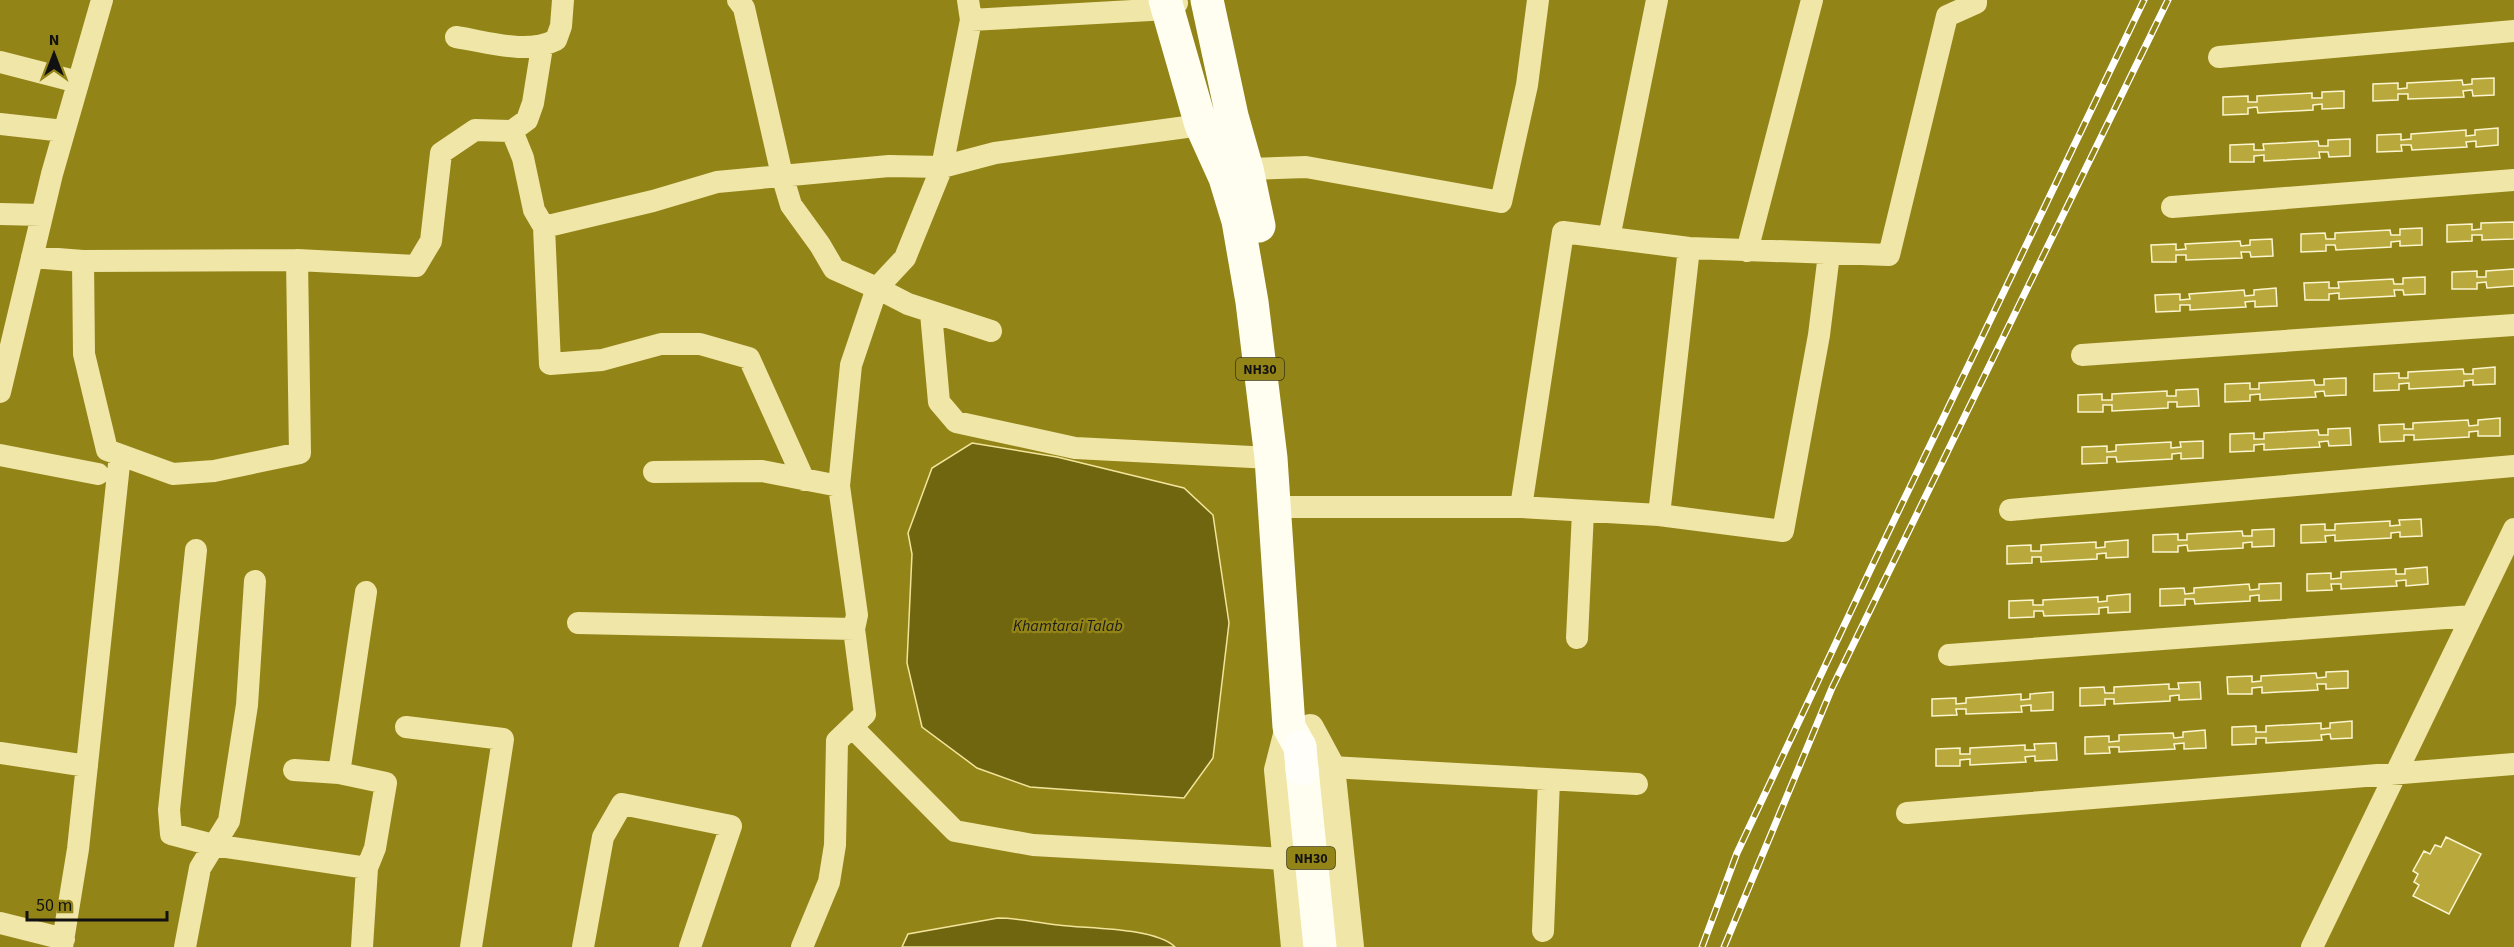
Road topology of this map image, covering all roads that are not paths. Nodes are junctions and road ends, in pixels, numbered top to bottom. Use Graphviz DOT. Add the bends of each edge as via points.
graph roads {
  1 [pos="102,0"];
  2 [pos="563,0"];
  3 [pos="738,0"];
  4 [pos="1207,0"];
  5 [pos="1538,0"];
  6 [pos="1657,0"];
  7 [pos="1812,0"];
  8 [pos="1976,0"];
  9 [pos="1171,3"];
  10 [pos="969,10"];
  11 [pos="2514,31"];
  12 [pos="456,37"];
  13 [pos="542,47"];
  14 [pos="2219,57"];
  15 [pos="0,62"];
  16 [pos="78,82"];
  17 [pos="0,124"];
  18 [pos="1201,125"];
  19 [pos="64,131"];
  20 [pos="512,131"];
  21 [pos="942,167"];
  22 [pos="1236,174"];
  23 [pos="782,175"];
  24 [pos="2514,180"];
  25 [pos="2172,207"];
  26 [pos="0,214"];
  27 [pos="42,215"];
  28 [pos="544,227"];
  29 [pos="1609,238"];
  30 [pos="1689,248"];
  31 [pos="1747,251"];
  32 [pos="1829,254"];
  33 [pos="32,257"];
  34 [pos="297,260"];
  35 [pos="83,261"];
  36 [pos="877,288"];
  37 [pos="931,313"];
  38 [pos="2514,325"];
  39 [pos="991,331"];
  40 [pos="2082,355"];
  41 [pos="0,392"];
  42 [pos="0,455"];
  43 [pos="120,455"];
  44 [pos="1271,458"];
  45 [pos="2514,466"];
  46 [pos="654,472"];
  47 [pos="98,474"];
  48 [pos="804,480"];
  49 [pos="839,486"];
  50 [pos="1285,507"];
  51 [pos="1521,507"];
  52 [pos="2010,510"];
  53 [pos="1582,512"];
  54 [pos="1659,515"];
  55 [pos="2514,529"];
  56 [pos="196,550"];
  57 [pos="255,581"];
  58 [pos="366,592"];
  59 [pos="2472,616"];
  60 [pos="578,623"];
  61 [pos="854,629"];
  62 [pos="1577,638"];
  63 [pos="1949,656"];
  64 [pos="406,727"];
  65 [pos="852,727"];
  66 [pos="1302,751"];
  67 [pos="0,753"];
  68 [pos="2514,764"];
  69 [pos="87,765"];
  70 [pos="294,770"];
  71 [pos="339,773"];
  72 [pos="2396,773"];
  73 [pos="1549,780"];
  74 [pos="1637,784"];
  75 [pos="1907,813"];
  76 [pos="213,845"];
  77 [pos="1286,859"];
  78 [pos="367,868"];
  79 [pos="0,923"];
  80 [pos="1543,931"];
  81 [pos="63,943"];
  82 [pos="185,947"];
  83 [pos="362,947"];
  84 [pos="471,947"];
  85 [pos="583,947"];
  86 [pos="690,947"];
  87 [pos="802,947"];
  88 [pos="1295,947"];
  89 [pos="1320,947"];
  90 [pos="1350,947"];
  91 [pos="2313,947"];
  1 -- 16 [label="street"];
  2 -- 13 [label="street" via="556,40"];
  3 -- 23 [label="street" via="744,8"];
  4 -- 22 [label="main road, NH30" via="1232,116"];
  5 -- 22 [label="street" via="1527,85 1502,202 1306,167"];
  6 -- 29 [label="street"];
  7 -- 31 [label="street"];
  8 -- 32 [label="street" via="1947,16 1889,255"];
  9 -- 10 [label="street"];
  9 -- 18 [label="main road, NH30"];
  10 -- 21 [label="street"];
  11 -- 14 [label="street"];
  12 -- 13 [label="street"];
  13 -- 20 [label="street" via="530,112"];
  15 -- 16 [label="street"];
  16 -- 19 [label="street"];
  17 -- 19 [label="street"];
  18 -- 21 [label="street" via="995,153"];
  18 -- 22 [label="main road, NH30"];
  19 -- 27 [label="street"];
  20 -- 28 [label="street" via="523,158 534,210"];
  20 -- 34 [label="street" via="475,130 441,153 432,242 416,266"];
  21 -- 23 [label="street" via="889,166"];
  21 -- 36 [label="street" via="905,258"];
  22 -- 44 [label="main road, NH30" via="1238,221"];
  22 -- 50 [label="main road, NH30" via="1263,242"];
  23 -- 28 [label="street" via="717,182"];
  23 -- 36 [label="street" via="791,206 834,269"];
  24 -- 25 [label="street"];
  26 -- 27 [label="street"];
  27 -- 33 [label="street"];
  28 -- 48 [label="street" via="549,364 602,360 661,344 700,344 749,358"];
  29 -- 30 [label="street"];
  29 -- 51 [label="street" via="1563,232"];
  30 -- 31 [label="street"];
  30 -- 54 [label="street"];
  31 -- 32 [label="street"];
  32 -- 54 [label="street" via="1819,335 1783,531"];
  33 -- 35 [label="street"];
  33 -- 41 [label="street"];
  34 -- 35 [label="street"];
  34 -- 43 [label="street" via="300,453 214,471 173,474"];
  35 -- 43 [label="street" via="84,354 106,450"];
  36 -- 37 [label="street"];
  36 -- 49 [label="street" via="851,365"];
  37 -- 39 [label="street"];
  37 -- 44 [label="street" via="939,402 956,422 1075,448"];
  38 -- 40 [label="street"];
  42 -- 47 [label="street"];
  43 -- 69 [label="street"];
  44 -- 50 [label="main road, NH30"];
  45 -- 52 [label="street"];
  46 -- 48 [label="street" via="762,471"];
  48 -- 49 [label="street"];
  49 -- 61 [label="street" via="857,615"];
  50 -- 51 [label="street"];
  50 -- 66 [label="main road, NH30"];
  51 -- 53 [label="street"];
  53 -- 54 [label="street"];
  53 -- 62 [label="street"];
  55 -- 59 [label="street"];
  56 -- 76 [label="street" via="169,810 171,834"];
  57 -- 76 [label="street" via="245,717 229,821"];
  58 -- 71 [label="street"];
  59 -- 63 [label="street"];
  59 -- 72 [label="street"];
  60 -- 61 [label="street"];
  61 -- 65 [label="street" via="865,714"];
  64 -- 84 [label="street" via="503,739"];
  65 -- 77 [label="street" via="955,831 1033,845"];
  65 -- 87 [label="street" via="837,741 834,854 829,882"];
  66 -- 73 [label="street"];
  66 -- 77 [label="street"];
  66 -- 89 [label="main road, NH30"];
  66 -- 90 [label="street"];
  67 -- 69 [label="street"];
  68 -- 72 [label="street"];
  69 -- 81 [label="street"];
  70 -- 71 [label="street"];
  71 -- 78 [label="street" via="386,783 375,848"];
  72 -- 75 [label="street"];
  72 -- 91 [label="street"];
  73 -- 74 [label="street"];
  73 -- 80 [label="street"];
  76 -- 78 [label="street"];
  76 -- 82 [label="street" via="200,868"];
  77 -- 88 [label="street"];
  78 -- 83 [label="street"];
  79 -- 81 [label="street"];
  85 -- 86 [label="street" via="603,837 622,804 731,826"];
}
